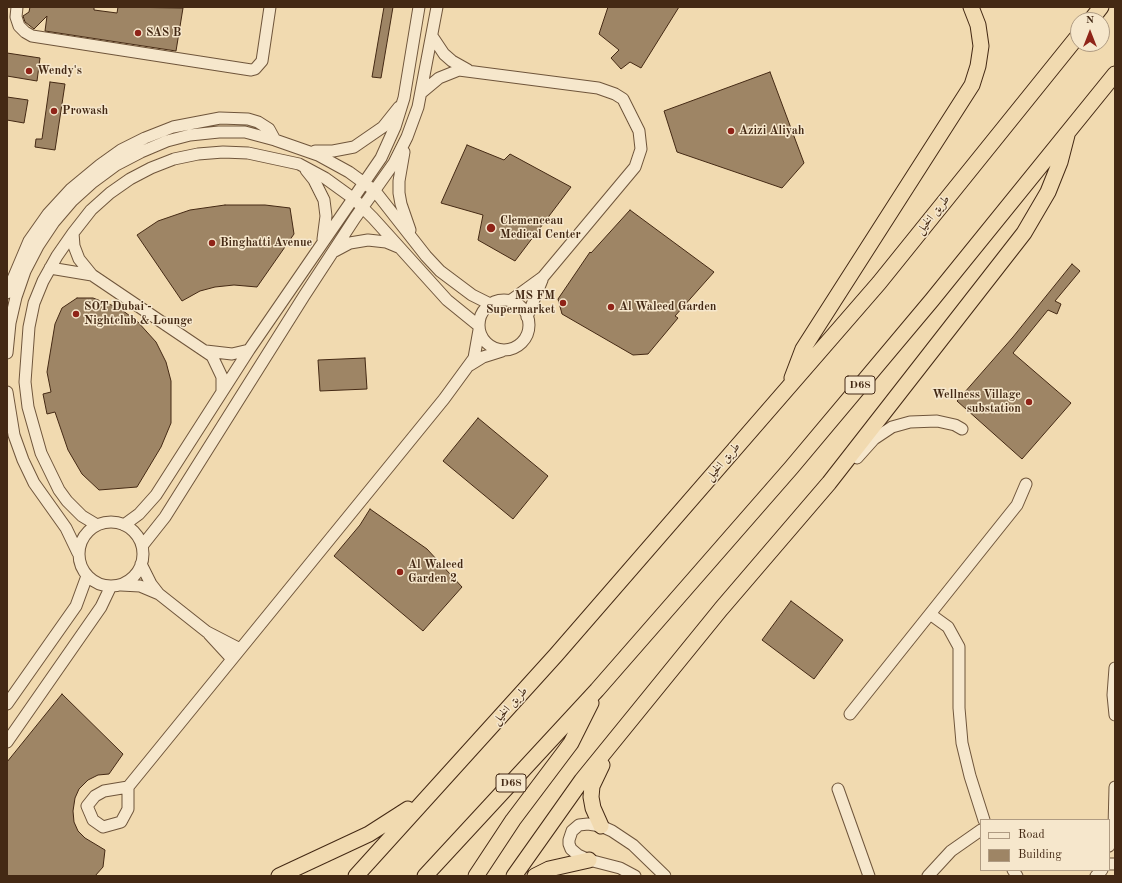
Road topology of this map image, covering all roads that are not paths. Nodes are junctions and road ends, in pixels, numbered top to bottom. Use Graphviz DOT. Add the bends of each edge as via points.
graph roads {
  1 [pos="17,7"];
  2 [pos="270,7"];
  3 [pos="419,7"];
  4 [pos="437,7"];
  5 [pos="971,7"];
  6 [pos="432,36"];
  7 [pos="1070,46"];
  8 [pos="470,71"];
  9 [pos="1115,74"];
  10 [pos="421,93"];
  11 [pos="404,98"];
  12 [pos="1068,131"];
  13 [pos="407,137"];
  14 [pos="275,140"];
  15 [pos="302,150"];
  16 [pos="299,164"];
  17 [pos="365,183"];
  18 [pos="375,191"];
  19 [pos="354,199"];
  20 [pos="363,208"];
  21 [pos="73,232"];
  22 [pos="414,241"];
  23 [pos="319,248"];
  24 [pos="402,250"];
  25 [pos="334,251"];
  26 [pos="50,268"];
  27 [pos="92,275"];
  28 [pos="543,277"];
  29 [pos="7,293"];
  30 [pos="510,301"];
  31 [pos="490,304"];
  32 [pos="527,317"];
  33 [pos="479,328"];
  34 [pos="249,350"];
  35 [pos="504,350"];
  36 [pos="206,351"];
  37 [pos="7,353"];
  38 [pos="470,365"];
  39 [pos="791,383"];
  40 [pos="7,392"];
  41 [pos="222,392"];
  42 [pos="7,429"];
  43 [pos="962,429"];
  44 [pos="25,480"];
  45 [pos="829,483"];
  46 [pos="1026,484"];
  47 [pos="97,525"];
  48 [pos="124,525"];
  49 [pos="142,546"];
  50 [pos="78,553"];
  51 [pos="141,564"];
  52 [pos="87,576"];
  53 [pos="116,586"];
  54 [pos="159,594"];
  55 [pos="930,614"];
  56 [pos="208,632"];
  57 [pos="240,649"];
  58 [pos="232,659"];
  59 [pos="1115,668"];
  60 [pos="597,690"];
  61 [pos="1114,695"];
  62 [pos="7,704"];
  63 [pos="850,714"];
  64 [pos="1115,715"];
  65 [pos="7,742"];
  66 [pos="610,746"];
  67 [pos="128,786"];
  68 [pos="1115,787"];
  69 [pos="838,789"];
  70 [pos="432,792"];
  71 [pos="984,819"];
  72 [pos="601,826"];
  73 [pos="980,831"];
  74 [pos="1110,842"];
  75 [pos="589,860"];
  76 [pos="869,874"];
  77 [pos="279,876"];
  78 [pos="356,876"];
  79 [pos="425,876"];
  80 [pos="476,876"];
  81 [pos="514,876"];
  82 [pos="535,876"];
  83 [pos="635,876"];
  84 [pos="665,876"];
  85 [pos="928,876"];
  1 -- 2 [label="street" via="16,17 19,26 32,36 251,70 256,69 262,61"];
  3 -- 11 [label="street"];
  4 -- 6 [label="street"];
  5 -- 39 [label="highway" via="978,25 981,46 972,85 803,349"];
  6 -- 8 [label="street" via="437,46 448,57"];
  6 -- 10 [label="street"];
  7 -- 39 [label="highway, طريق الخيل" via="879,283"];
  8 -- 10 [label="street" via="449,73"];
  8 -- 28 [label="street" via="607,91 622,100 639,131 641,149 635,167"];
  9 -- 12 [label="highway, D68"];
  10 -- 13 [label="street"];
  11 -- 15 [label="street" via="383,127 354,148 322,152"];
  11 -- 17 [label="street" via="389,143"];
  12 -- 45 [label="highway" via="1055,177 1033,220"];
  12 -- 60 [label="highway, D68" via="932,300 791,468"];
  13 -- 18 [label="street" via="394,163"];
  13 -- 22 [label="street" via="399,193 404,216"];
  14 -- 15 [label="street"];
  14 -- 29 [label="street" via="269,129 258,122 220,118 173,127 121,150 71,189 48,214 29,241"];
  14 -- 37 [label="street" via="245,132 190,135 141,152 116,165 93,182 54,222 25,271 10,323"];
  15 -- 17 [label="street" via="334,163"];
  16 -- 19 [label="street" via="325,178"];
  16 -- 21 [label="street" via="254,154 223,152 198,154 174,160 130,179 91,210"];
  16 -- 23 [label="street" via="314,180 324,200 326,224"];
  17 -- 18 [label="street"];
  17 -- 19 [label="street"];
  18 -- 20 [label="street"];
  18 -- 22 [label="street"];
  19 -- 20 [label="street"];
  19 -- 23 [label="street"];
  20 -- 24 [label="street"];
  20 -- 25 [label="street"];
  21 -- 26 [label="street"];
  21 -- 27 [label="street" via="74,246 79,259"];
  22 -- 31 [label="street" via="440,271 472,295"];
  23 -- 34 [label="street"];
  24 -- 25 [label="street" via="386,242 368,240 350,243"];
  24 -- 33 [label="street" via="447,300"];
  25 -- 49 [label="street" via="165,517"];
  26 -- 27 [label="street"];
  26 -- 47 [label="street" via="34,304 29,327 25,382 28,407 41,453 59,490 82,516"];
  27 -- 36 [label="street"];
  28 -- 30 [label="street"];
  28 -- 32 [label="street"];
  30 -- 31 [label="street" via="500,300"];
  30 -- 32 [label="street" via="521,307"];
  31 -- 33 [label="street" via="483,311"];
  32 -- 35 [label="street" via="528,331 523,341 516,347"];
  33 -- 35 [label="street" via="488,345"];
  33 -- 38 [label="street" via="476,352"];
  34 -- 36 [label="street" via="228,354"];
  34 -- 41 [label="street"];
  35 -- 38 [label="street"];
  36 -- 41 [label="street" via="220,370"];
  38 -- 57 [label="street"];
  39 -- 70 [label="highway, طريق الخيل" via="556,655"];
  40 -- 50 [label="street" via="14,435 23,460 34,483 66,528"];
  41 -- 48 [label="street" via="156,496"];
  42 -- 44 [label="street"];
  43 -- 45 [label="street" via="928,420 892,428 874,439 834,482"];
  45 -- 66 [label="highway" via="721,609"];
  46 -- 55 [label="street" via="1017,505"];
  47 -- 48 [label="street" via="115,522"];
  47 -- 50 [label="street" via="84,536"];
  48 -- 49 [label="street" via="135,533"];
  49 -- 51 [label="street"];
  50 -- 52 [label="street" via="81,568"];
  51 -- 53 [label="street" via="134,577"];
  51 -- 54 [label="street"];
  52 -- 53 [label="street" via="94,582"];
  52 -- 62 [label="street" via="76,606"];
  53 -- 54 [label="street" via="140,586"];
  53 -- 65 [label="street"];
  54 -- 56 [label="street"];
  55 -- 63 [label="street"];
  55 -- 71 [label="street" via="948,627 959,647 962,743"];
  56 -- 57 [label="street"];
  56 -- 58 [label="street"];
  57 -- 58 [label="street"];
  58 -- 67 [label="street"];
  59 -- 61 [label="street"];
  60 -- 79 [label="highway, D68"];
  60 -- 80 [label="highway" via="571,743 513,820"];
  61 -- 64 [label="street"];
  66 -- 72 [label="highway" via="591,791 593,808"];
  66 -- 81 [label="highway" via="573,791"];
  68 -- 74 [label="street" via="1114,828"];
  69 -- 76 [label="street"];
  70 -- 77 [label="highway" via="369,834"];
  70 -- 78 [label="highway, طريق الخيل"];
  72 -- 75 [label="street" via="579,825 570,835 571,849"];
  72 -- 84 [label="street" via="633,845"];
  73 -- 85 [label="street" via="951,851"];
  75 -- 82 [label="highway" via="554,867"];
  75 -- 83 [label="street" via="620,868"];
}
